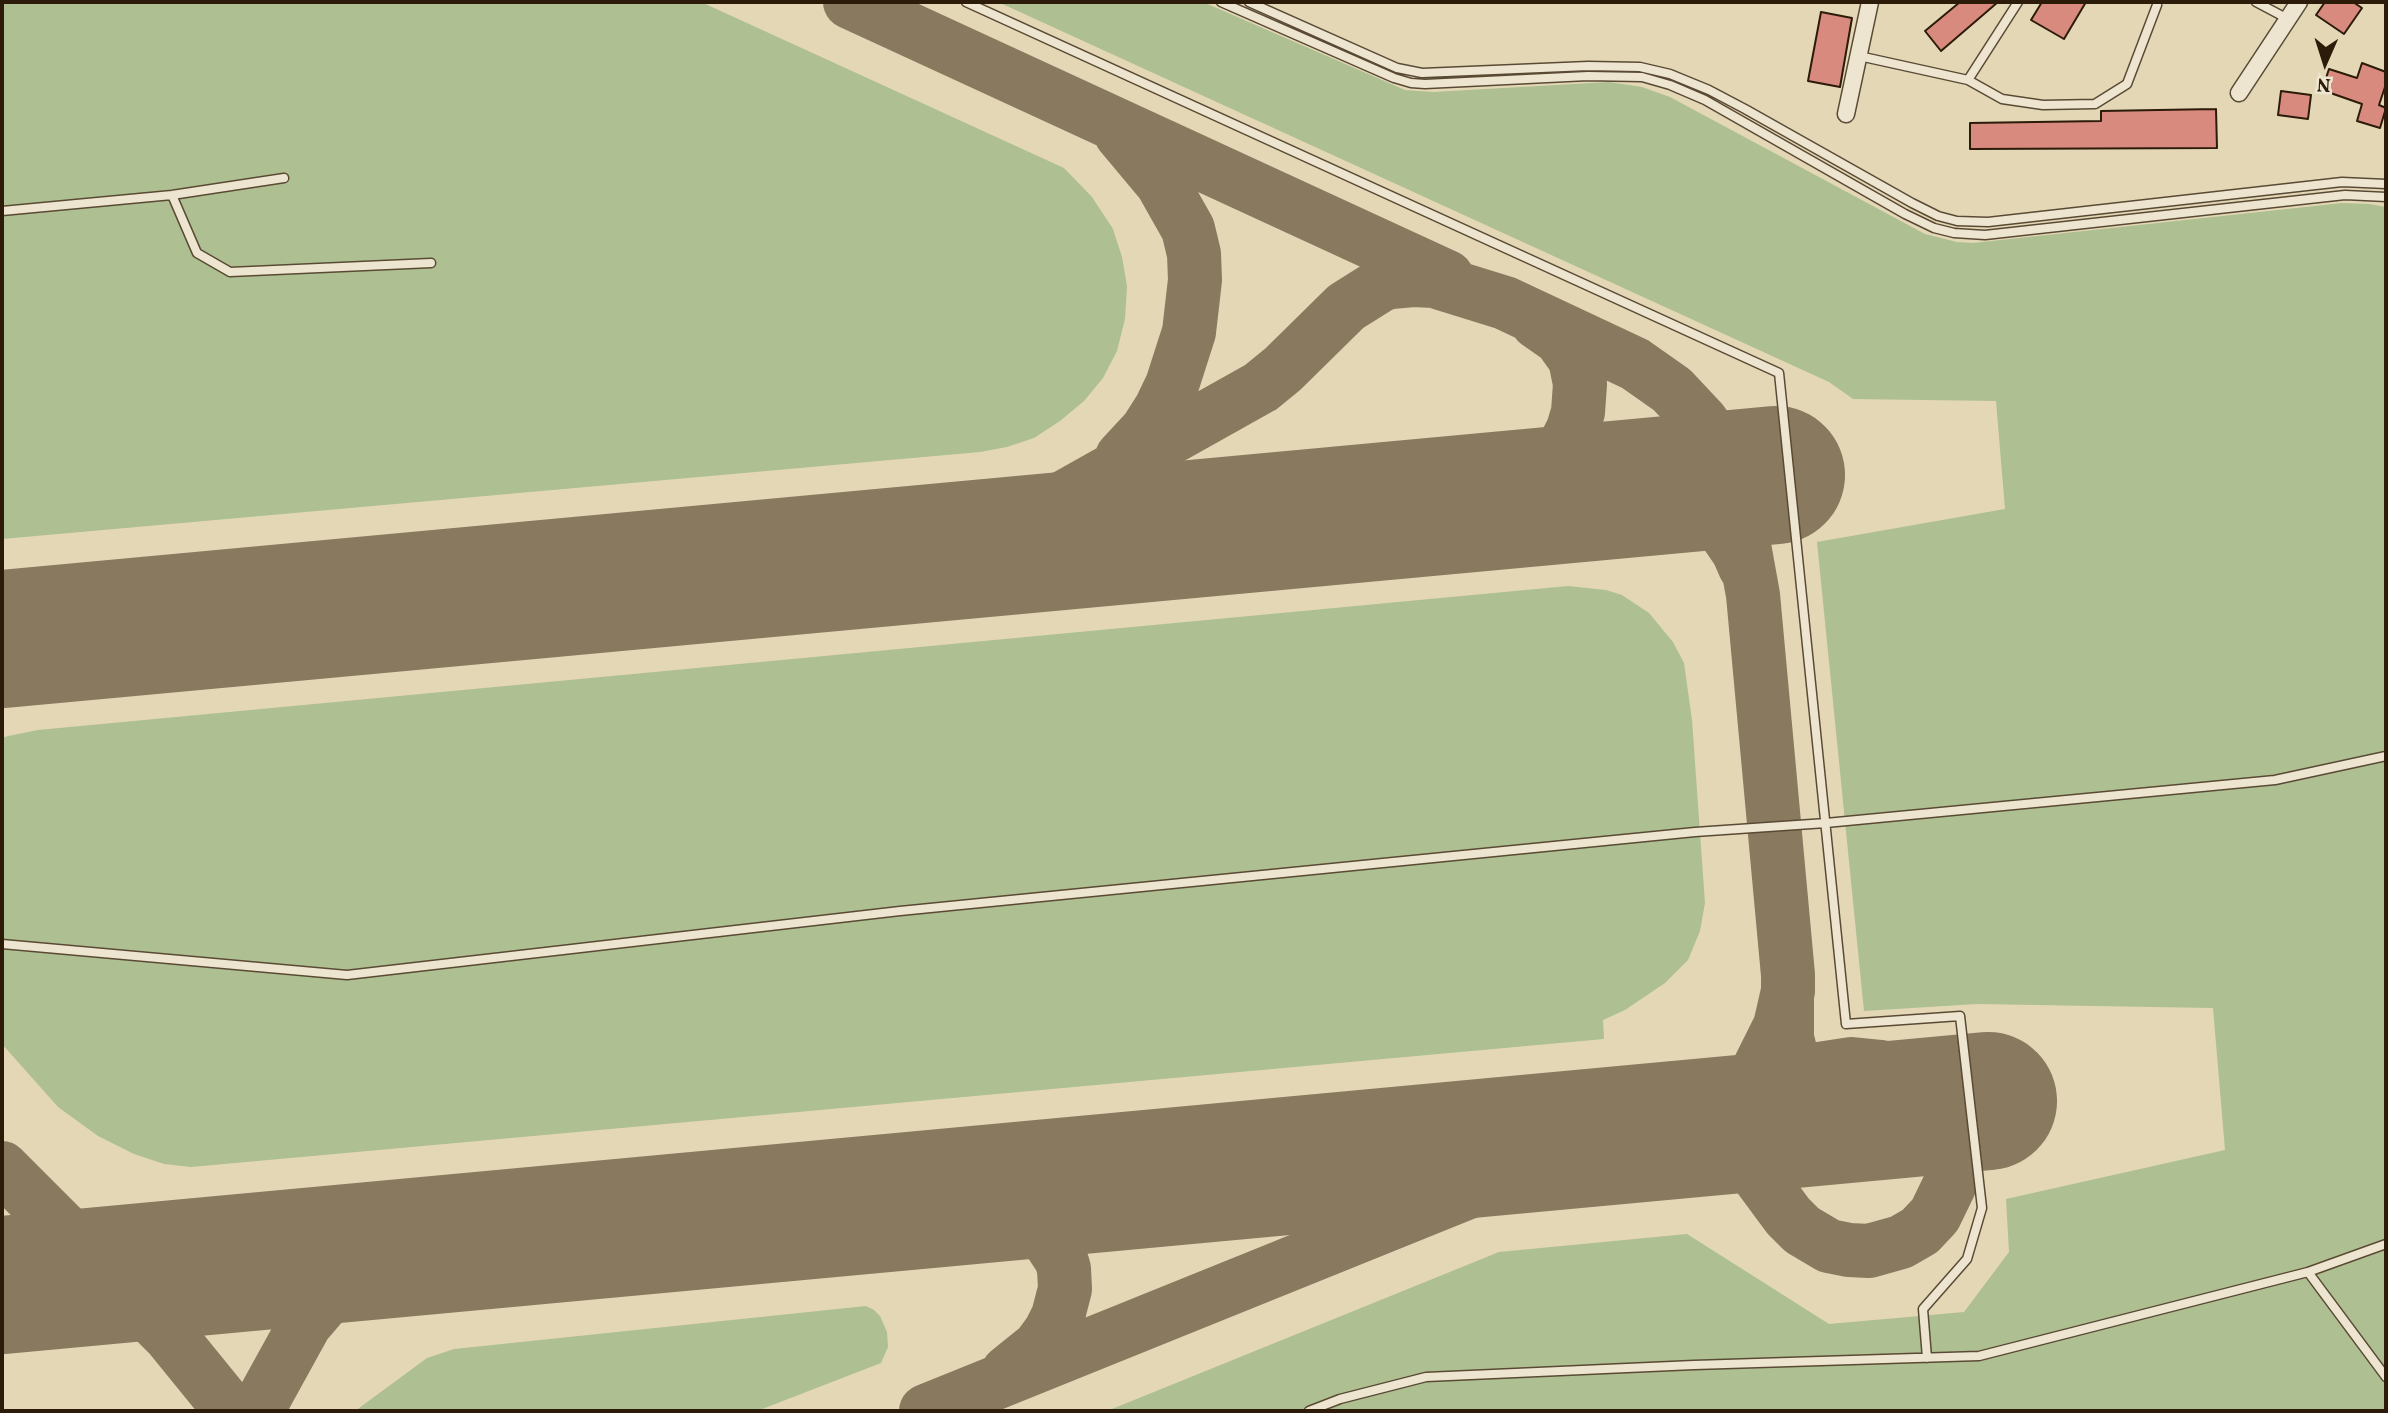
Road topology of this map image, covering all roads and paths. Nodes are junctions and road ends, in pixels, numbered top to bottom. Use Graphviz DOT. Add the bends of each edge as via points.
graph roads {
  1 [pos="966,2"];
  2 [pos="1220,2"];
  3 [pos="1249,2"];
  4 [pos="1870,2"];
  5 [pos="2018,2"];
  6 [pos="2256,2"];
  7 [pos="2299,2"];
  8 [pos="2157,5"];
  9 [pos="2288,19"];
  10 [pos="1859,56"];
  11 [pos="1968,80"];
  12 [pos="2239,93"];
  13 [pos="1846,114"];
  14 [pos="284,178"];
  15 [pos="2386,184"];
  16 [pos="172,195"];
  17 [pos="2386,197"];
  18 [pos="2,211"];
  19 [pos="431,263"];
  20 [pos="2386,756"];
  21 [pos="1826,822"];
  22 [pos="2,944"];
  23 [pos="2386,1244"];
  24 [pos="2308,1272"];
  25 [pos="1927,1358"];
  26 [pos="2386,1377"];
  27 [pos="1310,1411"];
  1 -- 21 [label="lane" via="1779,373"];
  2 -- 17 [label="lane" via="1411,83 1588,76 1642,77 1670,85 1705,100 1905,214 1954,233 1985,235 2345,195"];
  3 -- 15 [label="lane" via="1397,68 1422,73 1588,66 1640,67 1670,74 1745,109 1912,203 1957,221 1987,222 2342,182"];
  4 -- 10 [label="street"];
  5 -- 11 [label="lane"];
  6 -- 9 [label="lane"];
  7 -- 9 [label="street"];
  8 -- 11 [label="lane" via="2127,84 2095,104 2043,105 2002,99"];
  9 -- 12 [label="street"];
  10 -- 11 [label="lane"];
  10 -- 13 [label="street"];
  14 -- 16 [label="lane"];
  16 -- 18 [label="lane"];
  16 -- 19 [label="lane" via="197,253 230,272"];
  20 -- 21 [label="lane" via="2275,780"];
  21 -- 22 [label="lane" via="900,911 347,975"];
  21 -- 25 [label="lane" via="1846,1024 1960,1016 1982,1208 1967,1259 1923,1308"];
  23 -- 24 [label="lane"];
  24 -- 25 [label="lane" via="1979,1356"];
  24 -- 26 [label="lane"];
  25 -- 27 [label="lane" via="1426,1377"];
}
